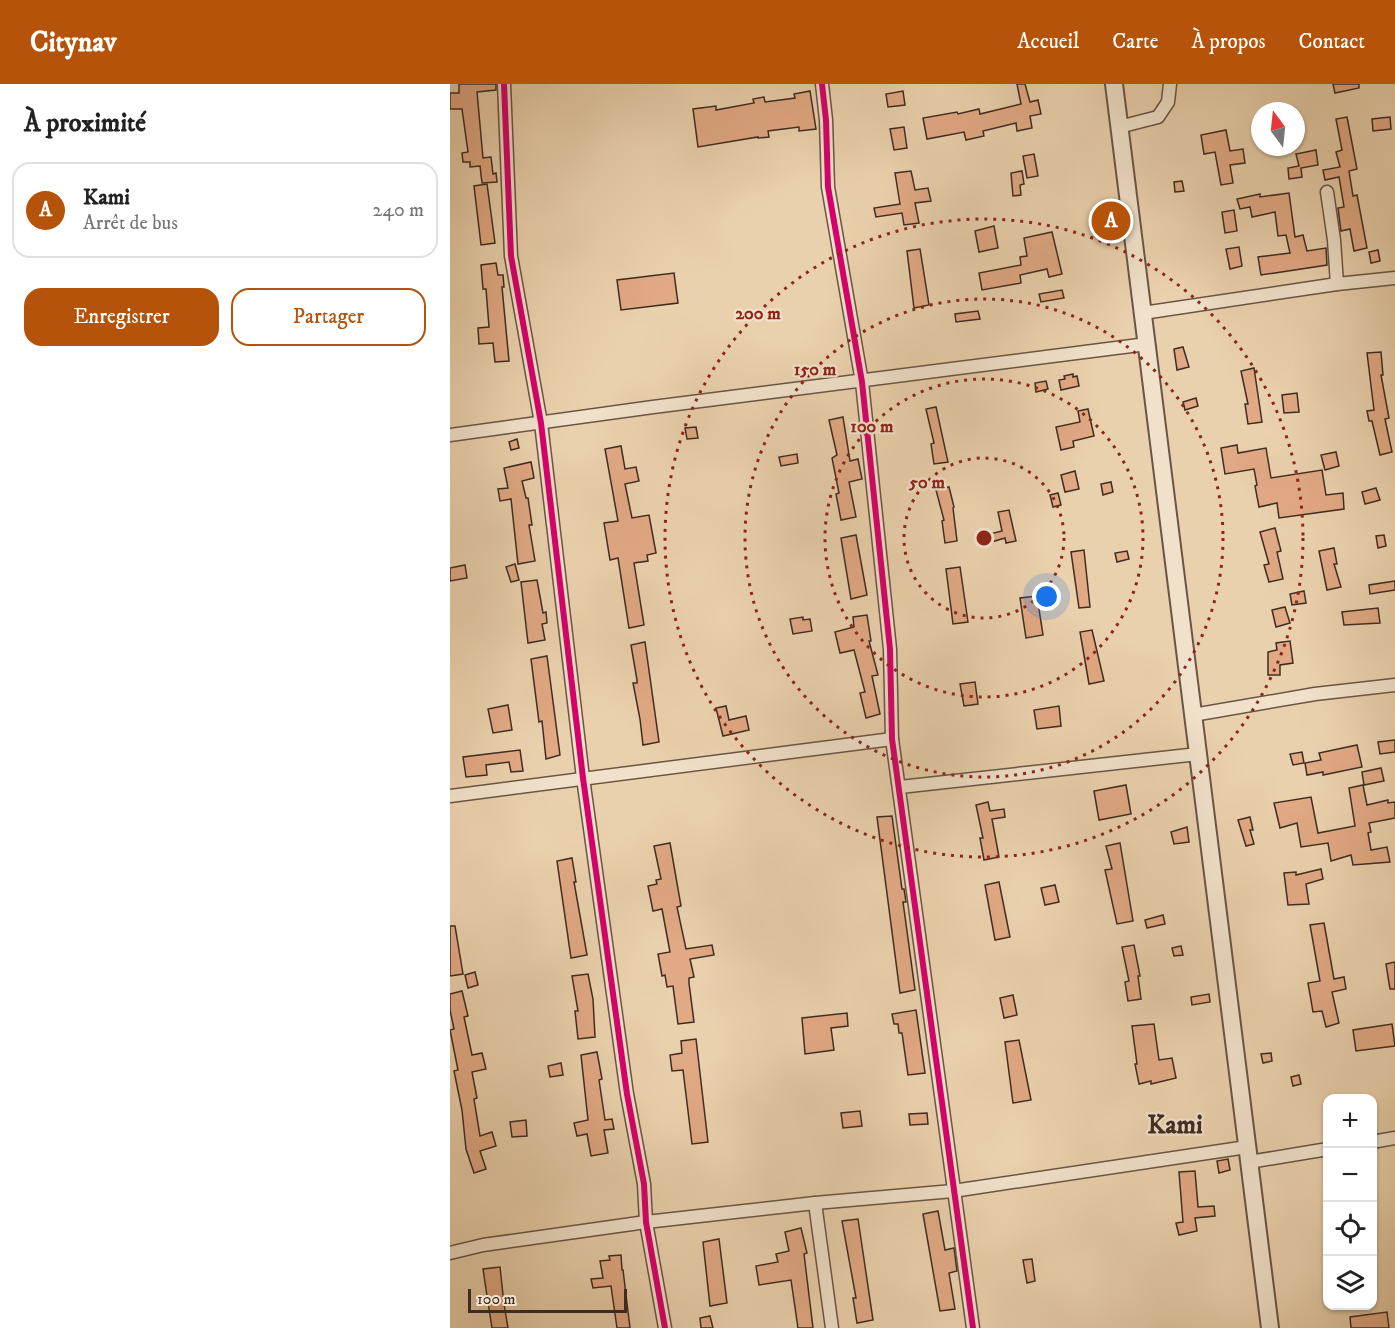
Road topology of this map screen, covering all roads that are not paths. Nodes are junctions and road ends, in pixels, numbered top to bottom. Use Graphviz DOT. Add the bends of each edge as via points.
graph roads {
  1 [pos="504,84"];
  2 [pos="822,84"];
  3 [pos="1114,84"];
  4 [pos="1170,84"];
  5 [pos="1119,127"];
  6 [pos="1327,192"];
  7 [pos="1395,278"];
  8 [pos="1337,284"];
  9 [pos="1143,313"];
  10 [pos="1147,344"];
  11 [pos="862,382"];
  12 [pos="541,423"];
  13 [pos="450,435"];
  14 [pos="1395,685"];
  15 [pos="1194,715"];
  16 [pos="892,739"];
  17 [pos="1198,754"];
  18 [pos="584,778"];
  19 [pos="900,787"];
  20 [pos="450,796"];
  21 [pos="1395,1138"];
  22 [pos="1377,1141"];
  23 [pos="1323,1149"];
  24 [pos="1248,1154"];
  25 [pos="953,1191"];
  26 [pos="815,1203"];
  27 [pos="646,1222"];
  28 [pos="450,1253"];
  29 [pos="665,1328"];
  30 [pos="832,1328"];
  31 [pos="974,1328"];
  32 [pos="1270,1328"];
  1 -- 12 [label="street" via="511,256"];
  2 -- 11 [label="street" via="828,187"];
  3 -- 5 [label="street"];
  4 -- 5 [label="street" via="1168,102 1158,117"];
  5 -- 9 [label="street"];
  6 -- 8 [label="street"];
  7 -- 8 [label="street"];
  8 -- 9 [label="street"];
  9 -- 10 [label="street"];
  10 -- 11 [label="street"];
  10 -- 15 [label="street"];
  11 -- 12 [label="street"];
  11 -- 16 [label="street" via="890,649"];
  12 -- 13 [label="street"];
  12 -- 18 [label="street"];
  14 -- 15 [label="street"];
  15 -- 17 [label="street"];
  16 -- 18 [label="street"];
  16 -- 19 [label="street"];
  17 -- 19 [label="street"];
  17 -- 24 [label="street"];
  18 -- 20 [label="street"];
  18 -- 27 [label="street" via="627,1094 644,1184"];
  19 -- 25 [label="street"];
  21 -- 22 [label="street"];
  23 -- 24 [label="street"];
  24 -- 25 [label="street"];
  24 -- 32 [label="street"];
  25 -- 26 [label="street"];
  25 -- 31 [label="street"];
  26 -- 27 [label="street"];
  26 -- 30 [label="street"];
  27 -- 28 [label="street"];
  27 -- 29 [label="street"];
}
